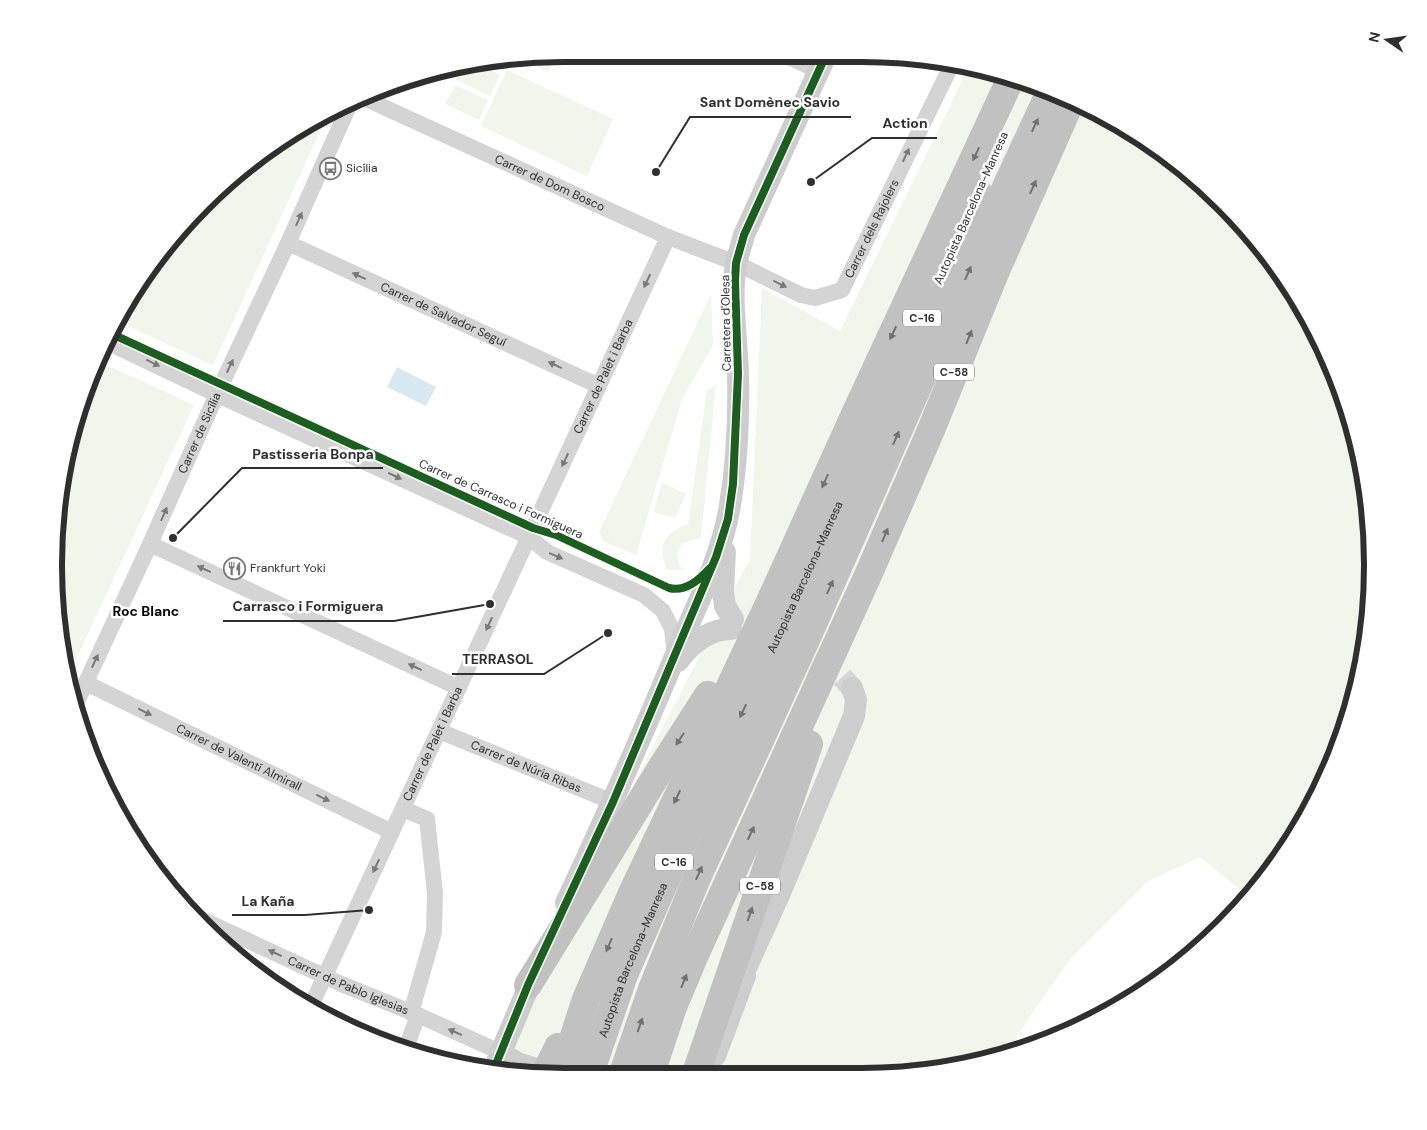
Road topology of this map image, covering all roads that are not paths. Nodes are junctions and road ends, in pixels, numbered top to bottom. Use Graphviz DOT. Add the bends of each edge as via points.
graph roads {
  1 [pos="823,63"];
  2 [pos="949,70"];
  3 [pos="1008,84"];
  4 [pos="1025,89"];
  5 [pos="1047,98"];
  6 [pos="372,102"];
  7 [pos="1068,107"];
  8 [pos="346,113"];
  9 [pos="668,237"];
  10 [pos="288,243"];
  11 [pos="736,263"];
  12 [pos="113,345"];
  13 [pos="599,386"];
  14 [pos="217,394"];
  15 [pos="728,519"];
  16 [pos="529,537"];
  17 [pos="150,544"];
  18 [pos="869,573"];
  19 [pos="738,629"];
  20 [pos="675,657"];
  21 [pos="666,679"];
  22 [pos="86,683"];
  23 [pos="459,688"];
  24 [pos="852,688"];
  25 [pos="80,695"];
  26 [pos="438,731"];
  27 [pos="613,802"];
  28 [pos="403,809"];
  29 [pos="392,832"];
  30 [pos="216,926"];
  31 [pos="757,946"];
  32 [pos="325,977"];
  33 [pos="528,985"];
  34 [pos="314,1000"];
  35 [pos="414,1014"];
  36 [pos="514,1018"];
  37 [pos="407,1042"];
  38 [pos="497,1061"];
  39 [pos="525,1065"];
  40 [pos="542,1067"];
  41 [pos="554,1067"];
  42 [pos="592,1068"];
  43 [pos="625,1068"];
  44 [pos="653,1068"];
  45 [pos="699,1068"];
  46 [pos="700,1068"];
  47 [pos="711,1068"];
  1 -- 11 [label="street, Carretera d'Olesa" via="744,235"];
  11 -- 2 [label="street, Carrer dels Rajolers, one-way" via="801,295 815,298 842,290"];
  3 -- 19 [label="highway, one-way" via="775,590"];
  4 -- 42 [label="highway, Autopista Barcelona-Manresa / C-16, one-way" via="670,870 624,975"];
  43 -- 5 [label="highway, Autopista Barcelona-Manresa / C-16, one-way" via="652,989 696,880"];
  6 -- 9 [label="street, Carrer de Dom Bosco"];
  18 -- 7 [label="highway, C-58, one-way"];
  10 -- 8 [label="street, Carrer de Sicília, one-way"];
  9 -- 11 [label="street, Carrer de Dom Bosco"];
  9 -- 13 [label="street, Carrer de Palet i Barba, one-way"];
  13 -- 10 [label="street, Carrer de Salvador Seguí, one-way"];
  14 -- 10 [label="street, Carrer de Sicília, one-way"];
  11 -- 15 [label="street, Carretera d'Olesa" via="737,423"];
  12 -- 14 [label="street, Carrer de Carrasco i Formiguera, one-way"];
  13 -- 16 [label="street, Carrer de Palet i Barba, one-way"];
  14 -- 16 [label="street, Carrer de Carrasco i Formiguera, one-way"];
  17 -- 14 [label="street, Carrer de Sicília, one-way"];
  15 -- 19 [label="street" via="723,592 725,606"];
  15 -- 20 [label="street" via="714,565"];
  16 -- 20 [label="street, Carrer de Carrasco i Formiguera, one-way" via="547,552 644,594 663,611 672,628"];
  16 -- 23 [label="street, Carrer de Palet i Barba, one-way"];
  22 -- 17 [label="street, Carrer de Sicília, one-way"];
  23 -- 17 [label="street, one-way"];
  44 -- 18 [label="highway, C-58, one-way" via="694,957"];
  45 -- 18 [label="highway, C-58, one-way" via="819,715 865,599"];
  19 -- 21 [label="street" via="722,629 697,641"];
  19 -- 33 [label="highway, one-way" via="734,653"];
  19 -- 41 [label="highway, one-way, bridge" via="632,893"];
  20 -- 21 [label="street"];
  21 -- 27 [label="street"];
  22 -- 25 [label="street, Carrer de Sicília"];
  22 -- 29 [label="street, Carrer de Valentí Almirall, one-way"];
  23 -- 26 [label="street, Carrer de Palet i Barba"];
  24 -- 31 [label="street" via="856,700 854,716"];
  26 -- 27 [label="street, Carrer de Núria Ribas"];
  26 -- 28 [label="street, Carrer de Palet i Barba"];
  27 -- 33 [label="street"];
  28 -- 29 [label="street, Carrer de Palet i Barba"];
  28 -- 35 [label="street" via="427,819 435,893 434,932"];
  29 -- 32 [label="street, Carrer de Palet i Barba, one-way"];
  32 -- 30 [label="street, Carrer de Pablo Iglesias, one-way"];
  31 -- 46 [label="street"];
  31 -- 47 [label="street"];
  32 -- 34 [label="street, Carrer de Palet i Barba"];
  32 -- 35 [label="street, Carrer de Pablo Iglesias"];
  33 -- 36 [label="street"];
  35 -- 37 [label="street"];
  38 -- 35 [label="street, Carrer de Pablo Iglesias, one-way"];
  36 -- 38 [label="street"];
  36 -- 40 [label="street" via="518,1042 526,1056"];
  38 -- 39 [label="street"];
}
